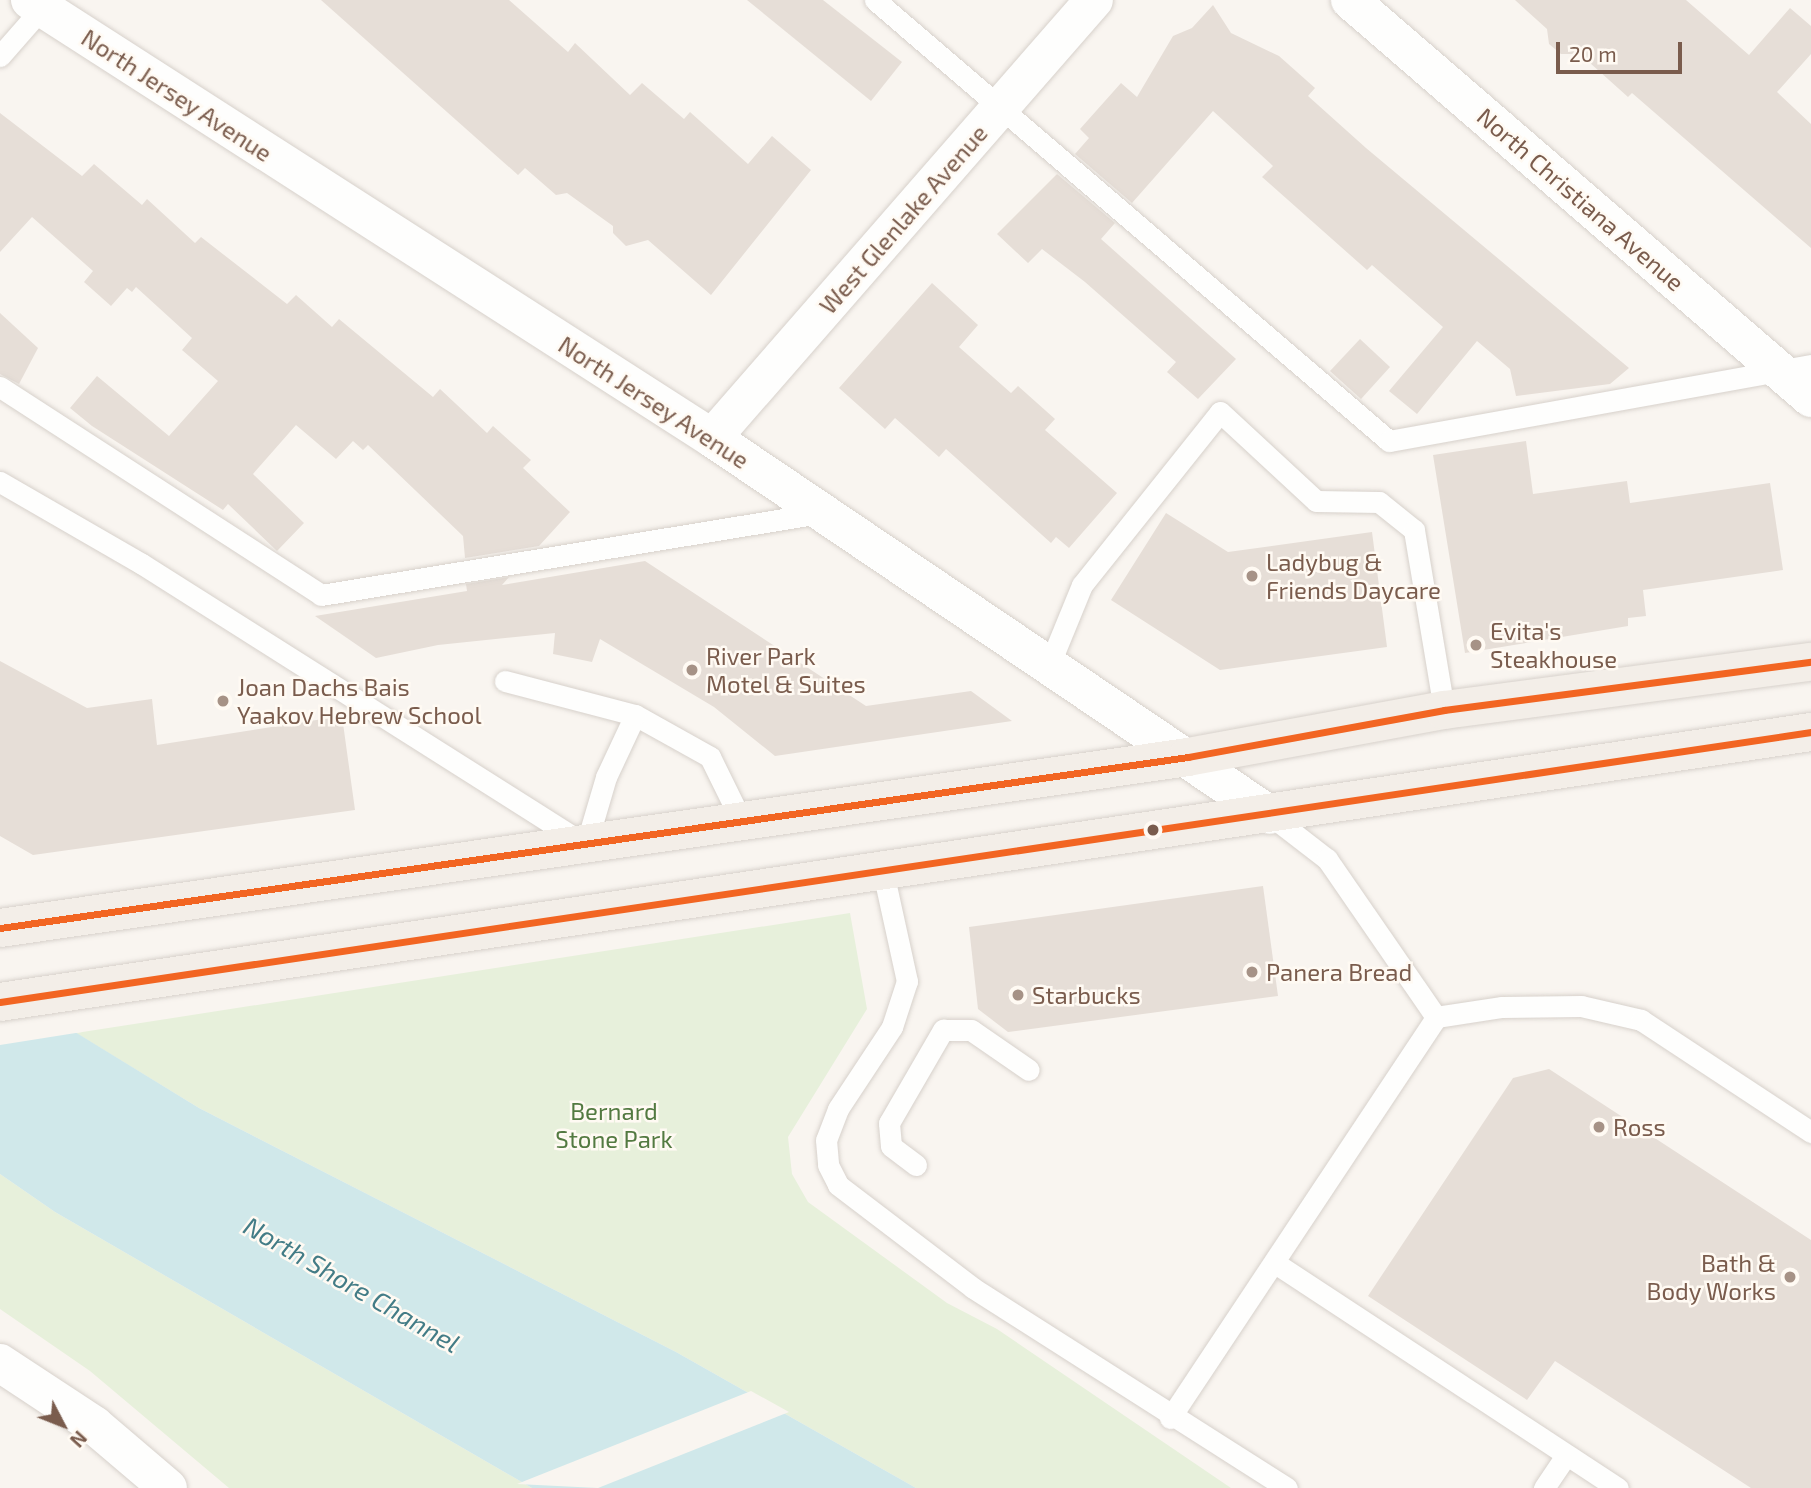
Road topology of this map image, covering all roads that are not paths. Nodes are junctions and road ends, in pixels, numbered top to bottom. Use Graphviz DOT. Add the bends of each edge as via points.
graph roads {
  1 [pos="875,0"];
  2 [pos="1094,0"];
  3 [pos="1350,0"];
  4 [pos="36,4"];
  5 [pos="0,56"];
  6 [pos="1000,107"];
  7 [pos="1795,368"];
  8 [pos="0,387"];
  9 [pos="1811,398"];
  10 [pos="712,438"];
  11 [pos="0,482"];
  12 [pos="820,513"];
  13 [pos="1811,662"];
  14 [pos="1050,663"];
  15 [pos="505,681"];
  16 [pos="1444,710"];
  17 [pos="635,715"];
  18 [pos="1811,732"];
  19 [pos="1188,757"];
  20 [pos="1270,815"];
  21 [pos="741,820"];
  22 [pos="586,845"];
  23 [pos="883,872"];
  24 [pos="0,928"];
  25 [pos="0,1002"];
  26 [pos="1436,1017"];
  27 [pos="1030,1070"];
  28 [pos="1811,1132"];
  29 [pos="916,1165"];
  30 [pos="1275,1264"];
  31 [pos="0,1363"];
  32 [pos="1170,1418"];
  33 [pos="1566,1455"];
  34 [pos="168,1488"];
  35 [pos="1287,1488"];
  36 [pos="1544,1488"];
  37 [pos="1618,1488"];
  1 -- 6 [label="lane"];
  2 -- 6 [label="main road, West Glenlake Avenue"];
  3 -- 7 [label="main road, North Christiana Avenue"];
  4 -- 5 [label="lane"];
  4 -- 10 [label="main road, North Jersey Avenue"];
  6 -- 7 [label="lane" via="1388,441"];
  6 -- 10 [label="main road, West Glenlake Avenue"];
  7 -- 9 [label="main road, North Christiana Avenue"];
  8 -- 12 [label="lane" via="321,595"];
  10 -- 12 [label="main road, North Jersey Avenue"];
  11 -- 22 [label="lane" via="142,564"];
  12 -- 14 [label="main road, North Jersey Avenue"];
  13 -- 16 [label="main road"];
  14 -- 16 [label="lane" via="1082,585 1220,412 1316,501 1379,502 1414,530"];
  14 -- 19 [label="main road, North Jersey Avenue"];
  15 -- 17 [label="lane"];
  16 -- 19 [label="main road"];
  17 -- 21 [label="lane" via="710,757"];
  17 -- 22 [label="lane" via="606,777"];
  18 -- 20 [label="main road"];
  19 -- 20 [label="main road, North Jersey Avenue"];
  19 -- 21 [label="main road"];
  20 -- 23 [label="main road"];
  20 -- 26 [label="lane" via="1327,859"];
  21 -- 22 [label="main road"];
  22 -- 24 [label="main road"];
  23 -- 25 [label="main road"];
  23 -- 32 [label="lane" via="907,981 892,1027 838,1109 826,1140 828,1165 838,1185 880,1222"];
  26 -- 28 [label="lane" via="1502,1007 1581,1006 1641,1020"];
  26 -- 30 [label="lane"];
  27 -- 29 [label="lane" via="971,1030 943,1030 889,1123 891,1146"];
  30 -- 32 [label="lane"];
  30 -- 33 [label="lane"];
  31 -- 34 [label="main road" via="93,1425"];
  32 -- 35 [label="lane"];
  33 -- 36 [label="lane"];
  33 -- 37 [label="lane"];
}
